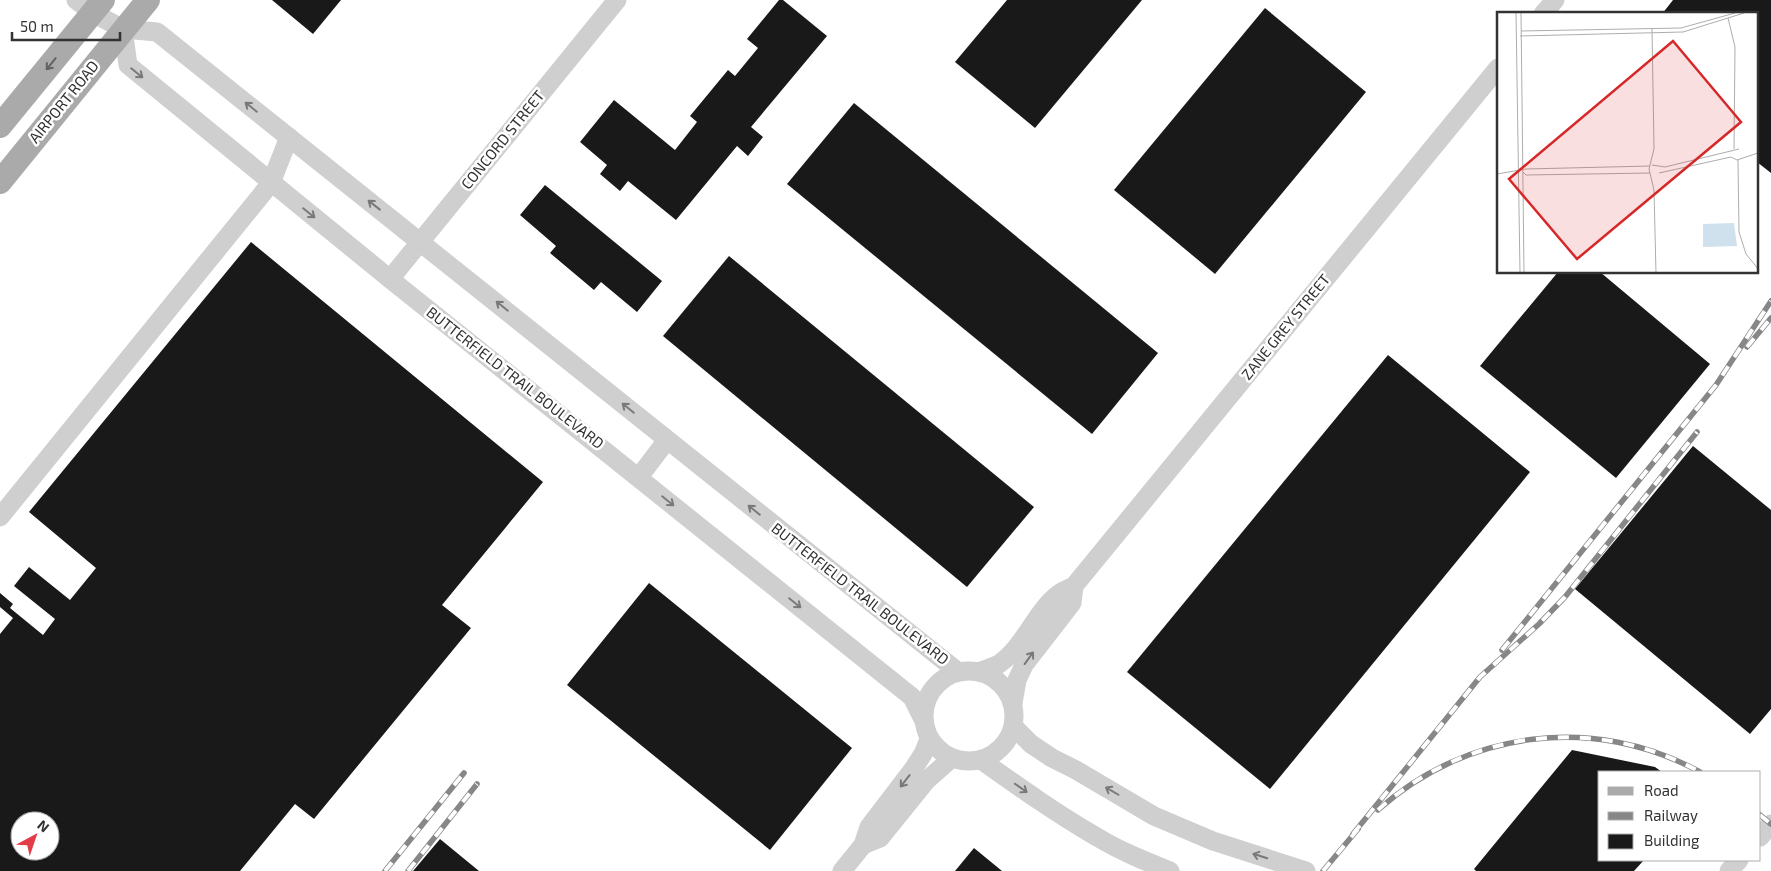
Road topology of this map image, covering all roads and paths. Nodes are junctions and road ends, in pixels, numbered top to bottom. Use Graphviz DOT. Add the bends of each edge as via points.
graph roads {
  1 [pos="148,0"];
  2 [pos="617,0"];
  3 [pos="1555,0"];
  4 [pos="91,4"];
  5 [pos="1545,12"];
  6 [pos="123,29"];
  7 [pos="1497,69"];
  8 [pos="0,126"];
  9 [pos="289,137"];
  10 [pos="0,182"];
  11 [pos="272,182"];
  12 [pos="421,241"];
  13 [pos="390,279"];
  14 [pos="667,440"];
  15 [pos="639,477"];
  16 [pos="0,518"];
  17 [pos="1074,586"];
  18 [pos="957,671"];
  19 [pos="980,671"];
  20 [pos="1014,703"];
  21 [pos="923,719"];
  22 [pos="1014,727"];
  23 [pos="929,739"];
  24 [pos="952,758"];
  25 [pos="981,760"];
  26 [pos="1771,824"];
  27 [pos="1761,835"];
  28 [pos="863,845"];
  29 [pos="1738,861"];
  30 [pos="842,871"];
  31 [pos="1170,871"];
  32 [pos="1306,871"];
  33 [pos="1729,871"];
  1 -- 6 [label="main road, AIRPORT ROAD"];
  2 -- 12 [label="street, CONCORD STREET"];
  3 -- 5 [label="street"];
  4 -- 6 [label="street, BUTTERFIELD TRAIL BOULEVARD"];
  4 -- 8 [label="main road, one-way"];
  9 -- 6 [label="street, BUTTERFIELD TRAIL BOULEVARD, one-way" via="158,32"];
  6 -- 10 [label="main road, AIRPORT ROAD"];
  6 -- 11 [label="street, BUTTERFIELD TRAIL BOULEVARD, one-way" via="128,66"];
  7 -- 17 [label="street, ZANE GREY STREET"];
  9 -- 11 [label="street"];
  12 -- 9 [label="street, BUTTERFIELD TRAIL BOULEVARD, one-way"];
  11 -- 13 [label="street, BUTTERFIELD TRAIL BOULEVARD, one-way"];
  11 -- 16 [label="street"];
  12 -- 13 [label="street, CONCORD STREET"];
  14 -- 12 [label="street, BUTTERFIELD TRAIL BOULEVARD, one-way"];
  13 -- 15 [label="street, BUTTERFIELD TRAIL BOULEVARD"];
  14 -- 15 [label="street"];
  18 -- 14 [label="street, BUTTERFIELD TRAIL BOULEVARD, one-way"];
  15 -- 21 [label="street, BUTTERFIELD TRAIL BOULEVARD, one-way" via="912,697"];
  17 -- 19 [label="street, ZANE GREY STREET" via="1061,592 998,665"];
  20 -- 17 [label="street, ZANE GREY STREET, one-way" via="1017,680 1024,665 1072,603"];
  18 -- 19 [label="street"];
  18 -- 21 [label="street" via="938,681 926,698"];
  19 -- 20 [label="street" via="1001,683"];
  20 -- 22 [label="street"];
  21 -- 23 [label="street"];
  22 -- 25 [label="street" via="1002,748"];
  32 -- 22 [label="street, one-way" via="1213,841 1154,816 1052,758"];
  23 -- 24 [label="street" via="938,750"];
  23 -- 28 [label="street, one-way" via="914,768 868,828"];
  24 -- 25 [label="street" via="966,762"];
  24 -- 28 [label="street" via="926,782 880,838"];
  25 -- 31 [label="street, one-way" via="1098,838"];
  26 -- 27 [label="street"];
  28 -- 30 [label="street"];
  29 -- 33 [label="street"];
}
